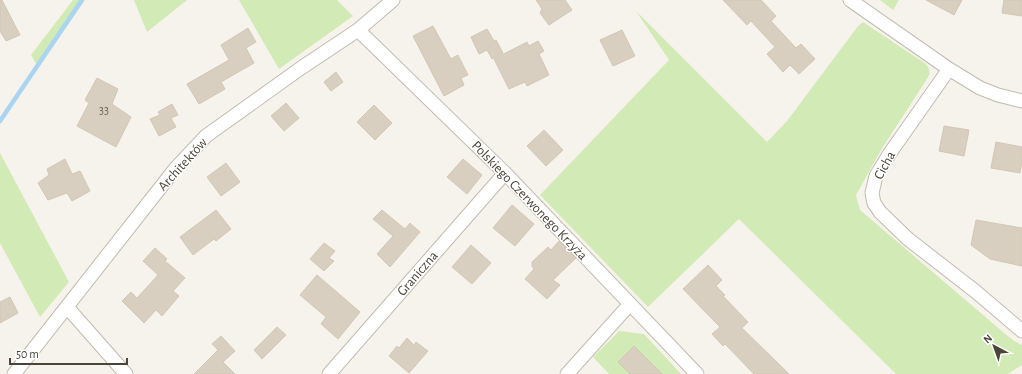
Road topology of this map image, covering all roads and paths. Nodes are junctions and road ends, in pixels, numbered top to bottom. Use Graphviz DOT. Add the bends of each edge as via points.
graph roads {
  1 [pos="393,0"];
  2 [pos="850,0"];
  3 [pos="358,30"];
  4 [pos="949,69"];
  5 [pos="1022,101"];
  6 [pos="505,173"];
  7 [pos="630,304"];
  8 [pos="67,307"];
  9 [pos="1022,331"];
  10 [pos="14,374"];
  11 [pos="126,374"];
  12 [pos="329,374"];
  13 [pos="567,374"];
  14 [pos="697,374"];
  1 -- 3 [label="street, Architektów"];
  2 -- 4 [label="street"];
  3 -- 6 [label="street, Polskiego Czerwonego Krzyża"];
  3 -- 8 [label="street, Architektów" via="206,136 175,169"];
  4 -- 5 [label="street" via="980,88"];
  4 -- 9 [label="street, Cicha" via="876,176 872,193 874,203 908,239"];
  6 -- 7 [label="street, Polskiego Czerwonego Krzyża"];
  6 -- 12 [label="street, Graniczna"];
  7 -- 13 [label="street"];
  7 -- 14 [label="street, Polskiego Czerwonego Krzyża"];
  8 -- 10 [label="street, Architektów"];
  8 -- 11 [label="street"];
}
